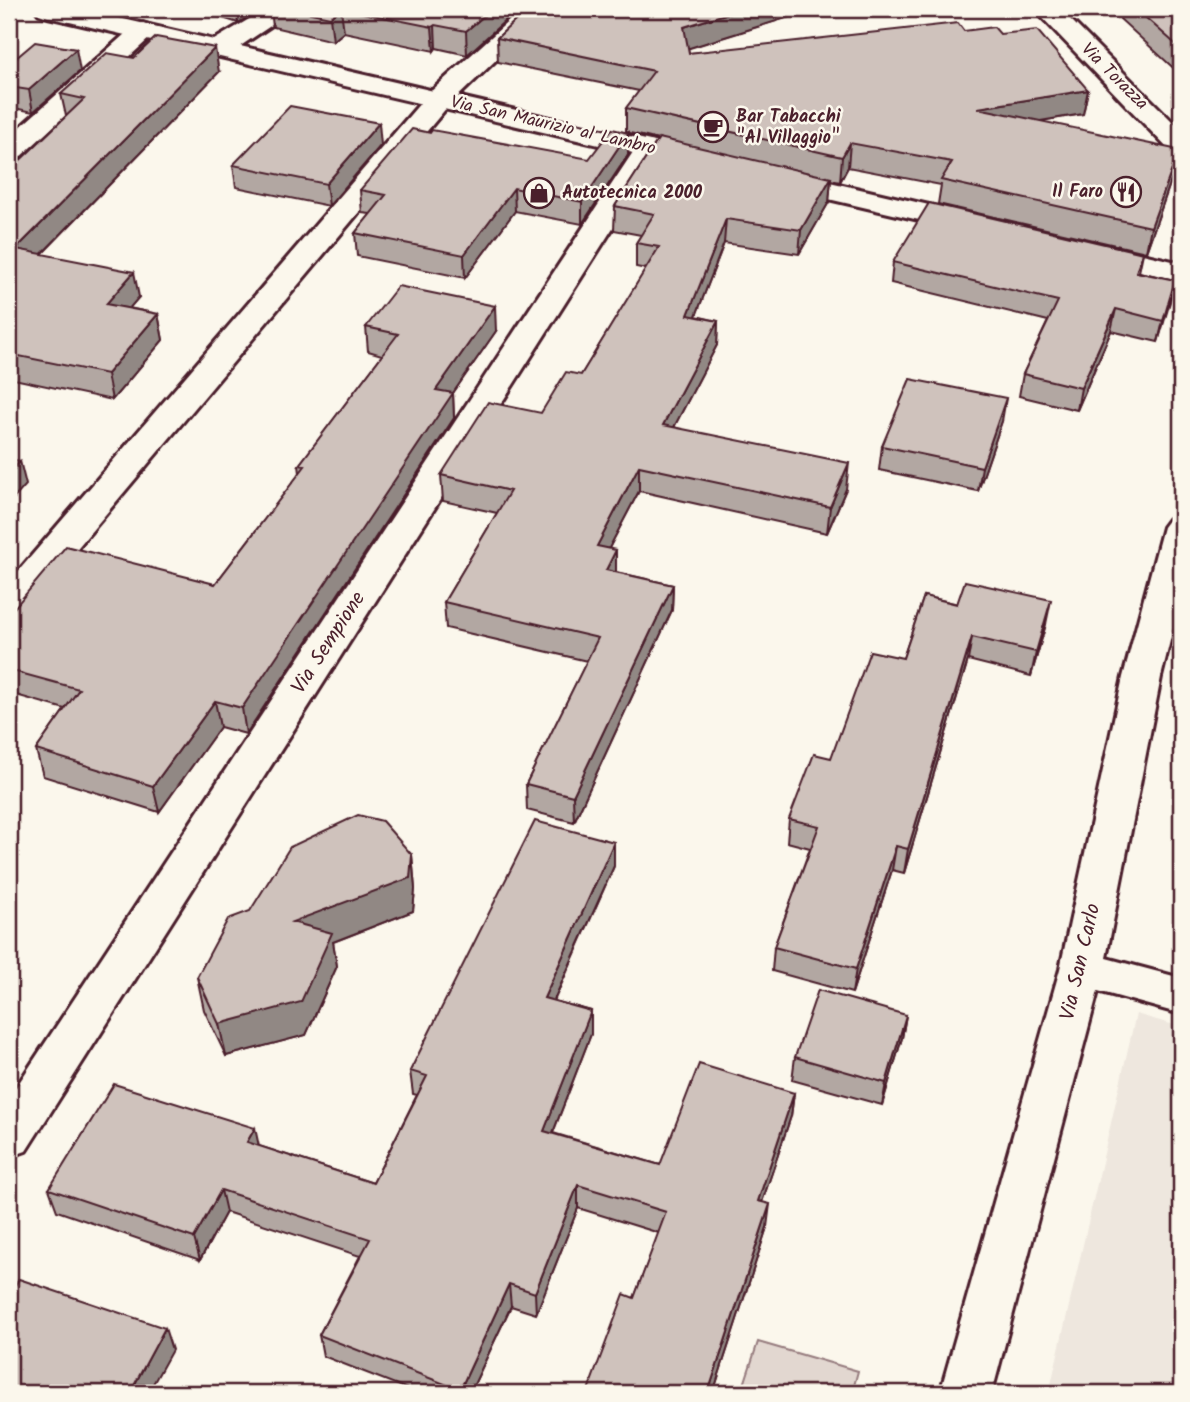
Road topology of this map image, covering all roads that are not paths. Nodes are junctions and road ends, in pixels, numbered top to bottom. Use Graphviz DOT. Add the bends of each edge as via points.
graph roads {
  1 [pos="48,9"];
  2 [pos="283,9"];
  3 [pos="536,9"];
  4 [pos="1046,9"];
  5 [pos="143,31"];
  6 [pos="218,48"];
  7 [pos="438,100"];
  8 [pos="1181,146"];
  9 [pos="649,149"];
  10 [pos="9,152"];
  11 [pos="1005,231"];
  12 [pos="1072,247"];
  13 [pos="1181,272"];
  14 [pos="1181,527"];
  15 [pos="9,605"];
  16 [pos="1082,969"];
  17 [pos="1181,996"];
  18 [pos="9,1138"];
  19 [pos="966,1393"];
  1 -- 5 [label="street, Via San Maurizio al Lambro"];
  2 -- 6 [label="street"];
  3 -- 7 [label="street"];
  4 -- 8 [label="street, Via Torazza"];
  5 -- 6 [label="street, Via San Maurizio al Lambro"];
  5 -- 10 [label="street"];
  6 -- 7 [label="street, Via San Maurizio al Lambro"];
  7 -- 9 [label="street, Via San Maurizio al Lambro"];
  7 -- 15 [label="street"];
  9 -- 11 [label="street, Via San Maurizio al Lambro"];
  9 -- 18 [label="street, Via Sempione"];
  12 -- 13 [label="street"];
  14 -- 16 [label="street, Via San Carlo" via="1142,677"];
  16 -- 17 [label="street"];
  16 -- 19 [label="street, Via San Carlo"];
}
